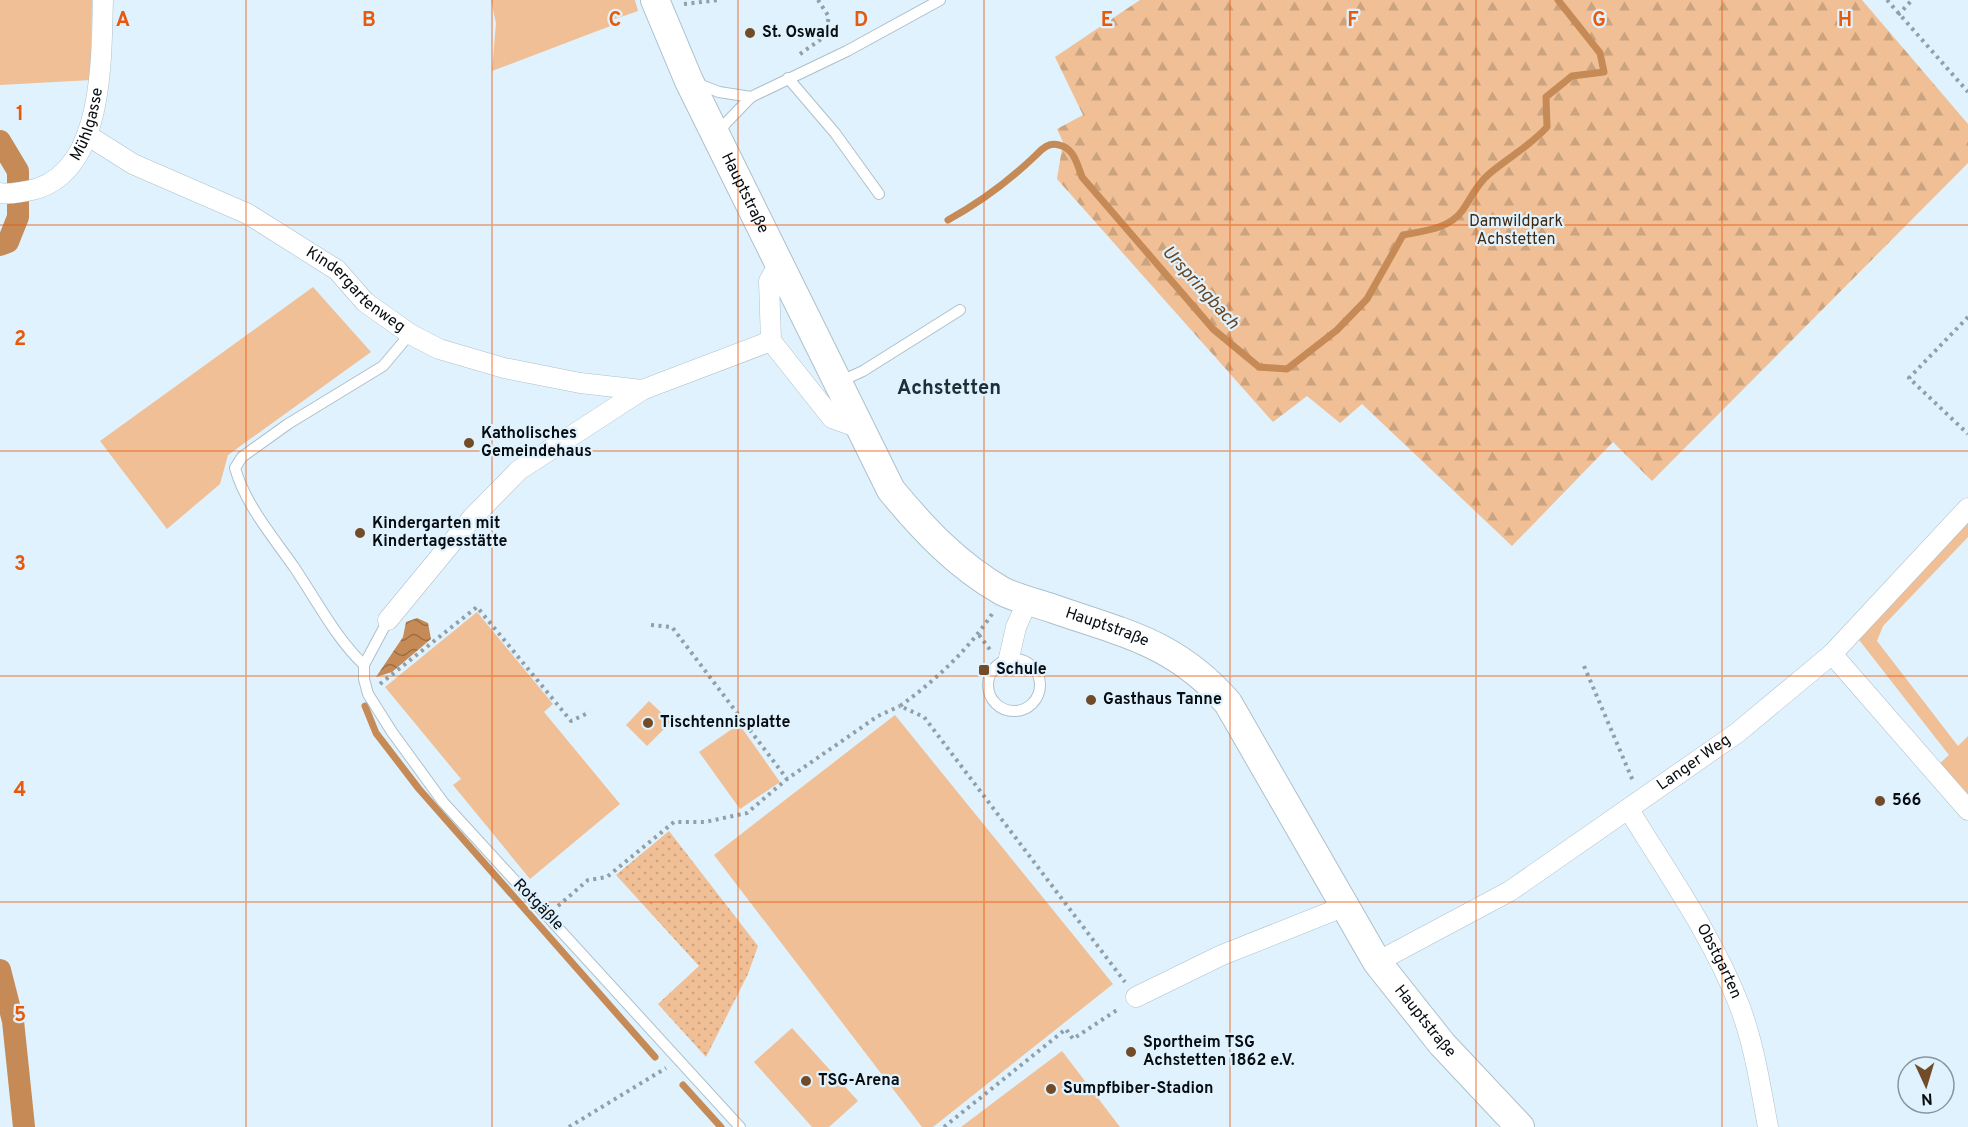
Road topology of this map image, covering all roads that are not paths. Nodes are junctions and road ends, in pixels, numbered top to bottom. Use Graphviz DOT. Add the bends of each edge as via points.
graph roads {
  1 [pos="103,0"];
  2 [pos="655,0"];
  3 [pos="940,0"];
  4 [pos="788,78"];
  5 [pos="689,81"];
  6 [pos="751,97"];
  7 [pos="87,135"];
  8 [pos="717,139"];
  9 [pos="3,194"];
  10 [pos="879,194"];
  11 [pos="778,264"];
  12 [pos="960,310"];
  13 [pos="410,334"];
  14 [pos="771,341"];
  15 [pos="836,384"];
  16 [pos="642,390"];
  17 [pos="857,427"];
  18 [pos="1968,508"];
  19 [pos="1016,596"];
  20 [pos="388,620"];
  21 [pos="1832,654"];
  22 [pos="1000,655"];
  23 [pos="364,665"];
  24 [pos="1635,806"];
  25 [pos="1968,810"];
  26 [pos="1343,907"];
  27 [pos="1377,962"];
  28 [pos="1136,997"];
  29 [pos="740,1127"];
  30 [pos="1520,1127"];
  31 [pos="1768,1127"];
  1 -- 7 [label="street, Mühlgasse" via="100,90"];
  2 -- 5 [label="street, Hauptstraße"];
  3 -- 4 [label="lane"];
  4 -- 6 [label="lane"];
  4 -- 10 [label="lane" via="835,133"];
  5 -- 6 [label="lane" via="719,92"];
  5 -- 8 [label="street, Hauptstraße"];
  6 -- 8 [label="lane" via="725,124"];
  7 -- 9 [label="street, Mühlgasse" via="76,157 49,186"];
  7 -- 13 [label="street, Kindergartenweg" via="133,164 257,220 338,270 365,302"];
  8 -- 11 [label="street, Hauptstraße"];
  11 -- 14 [label="street" via="769,281"];
  11 -- 15 [label="street, Hauptstraße"];
  12 -- 15 [label="lane"];
  13 -- 16 [label="street, Kindergartenweg" via="439,350 504,368"];
  13 -- 23 [label="lane" via="382,366 288,424 242,457 235,468 266,529 345,647"];
  14 -- 16 [label="street, Kindergartenweg"];
  14 -- 17 [label="street" via="832,418"];
  15 -- 17 [label="street, Hauptstraße"];
  16 -- 20 [label="street, Kindergartenweg" via="519,470 472,518"];
  17 -- 19 [label="street, Hauptstraße" via="891,490 920,526 949,554"];
  18 -- 21 [label="street, Langer Weg"];
  19 -- 22 [label="street" via="1016,627"];
  19 -- 26 [label="street, Hauptstraße" via="1164,649 1207,679 1228,704"];
  20 -- 23 [label="lane, Kindergartenweg"];
  21 -- 24 [label="street, Langer Weg" via="1737,733"];
  21 -- 25 [label="street"];
  22 -- 22 [label="lane" via="986,684 990,700 1003,711 1019,712 1034,704 1041,688 1038,672 1026,661"];
  23 -- 29 [label="lane, Rotgäßle" via="368,694 443,802"];
  24 -- 27 [label="street, Langer Weg" via="1510,891"];
  24 -- 31 [label="street, Obstgarten" via="1717,955 1738,1003 1755,1054"];
  26 -- 27 [label="street, Hauptstraße"];
  26 -- 28 [label="street" via="1222,955"];
  27 -- 30 [label="street, Hauptstraße" via="1442,1044"];
}
